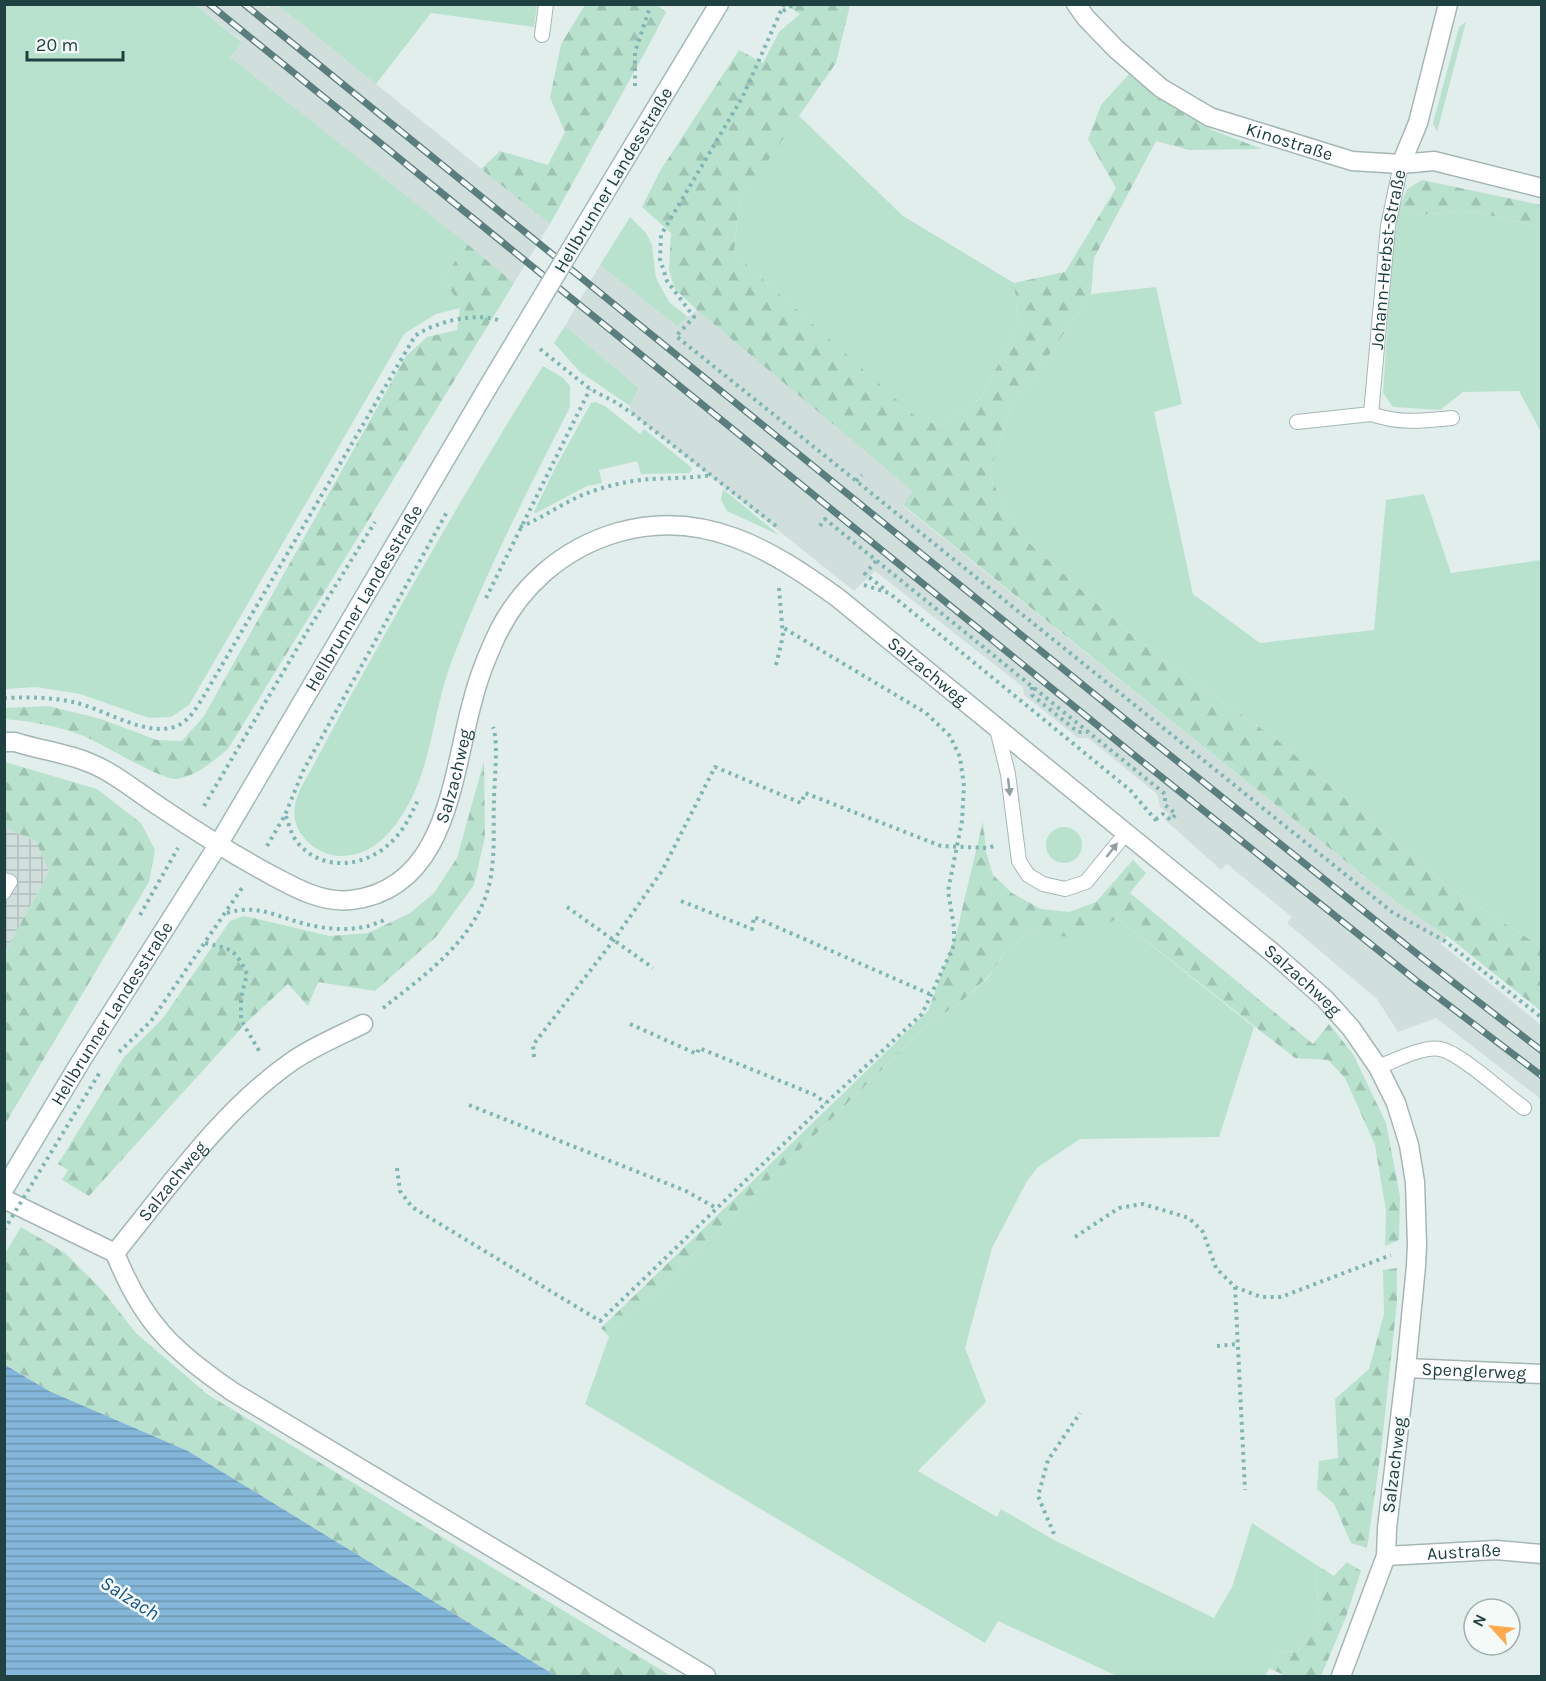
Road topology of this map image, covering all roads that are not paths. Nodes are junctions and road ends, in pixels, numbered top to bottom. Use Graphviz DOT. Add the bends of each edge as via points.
graph roads {
  1 [pos="546,4"];
  2 [pos="718,4"];
  3 [pos="1076,4"];
  4 [pos="1448,4"];
  5 [pos="543,35"];
  6 [pos="1401,164"];
  7 [pos="1542,188"];
  8 [pos="1371,414"];
  9 [pos="1452,418"];
  10 [pos="1297,422"];
  11 [pos="998,729"];
  12 [pos="4,742"];
  13 [pos="1126,833"];
  14 [pos="218,845"];
  15 [pos="4,880"];
  16 [pos="4,892"];
  17 [pos="363,1024"];
  18 [pos="1378,1067"];
  19 [pos="1524,1108"];
  20 [pos="4,1189"];
  21 [pos="4,1199"];
  22 [pos="115,1253"];
  23 [pos="1406,1368"];
  24 [pos="1542,1374"];
  25 [pos="1542,1554"];
  26 [pos="1386,1556"];
  27 [pos="706,1677"];
  28 [pos="1341,1677"];
  1 -- 5 [label="lane"];
  2 -- 14 [label="street, Hellbrunner Landesstraße, bridge"];
  3 -- 6 [label="street, Kinostraße" via="1116,49 1161,88 1210,117 1352,161"];
  4 -- 6 [label="street, Johann-Herbst-Straße" via="1418,123"];
  6 -- 7 [label="street, Kinostraße" via="1434,161"];
  6 -- 8 [label="lane, Johann-Herbst-Straße" via="1388,226"];
  8 -- 9 [label="lane" via="1411,422"];
  8 -- 10 [label="lane"];
  11 -- 13 [label="street, Salzachweg"];
  11 -- 13 [label="lane, one-way" via="1019,861 1028,875 1043,884 1065,889 1086,882"];
  11 -- 14 [label="street, Salzachweg" via="790,563 751,542 718,531 663,525 629,529 570,552 518,600 492,646 471,703 442,821 419,863 403,879 374,895 331,900 291,885"];
  12 -- 14 [label="street, Salzachweg" via="89,762"];
  13 -- 18 [label="street, Salzachweg" via="1273,952 1324,999 1351,1028"];
  14 -- 20 [label="street, Hellbrunner Landesstraße"];
  15 -- 16 [label="lane" via="10,882"];
  17 -- 22 [label="street, Salzachweg" via="292,1061 257,1089 211,1137"];
  18 -- 19 [label="lane" via="1440,1049 1456,1056"];
  18 -- 23 [label="street, Salzachweg" via="1396,1103 1409,1145 1414,1182 1418,1245"];
  21 -- 22 [label="street"];
  22 -- 27 [label="street" via="124,1278 148,1317 200,1369"];
  23 -- 24 [label="street, Spenglerweg"];
  23 -- 26 [label="street, Salzachweg"];
  25 -- 26 [label="street, Austraße" via="1496,1550"];
  26 -- 28 [label="street, Salzachweg"];
}
